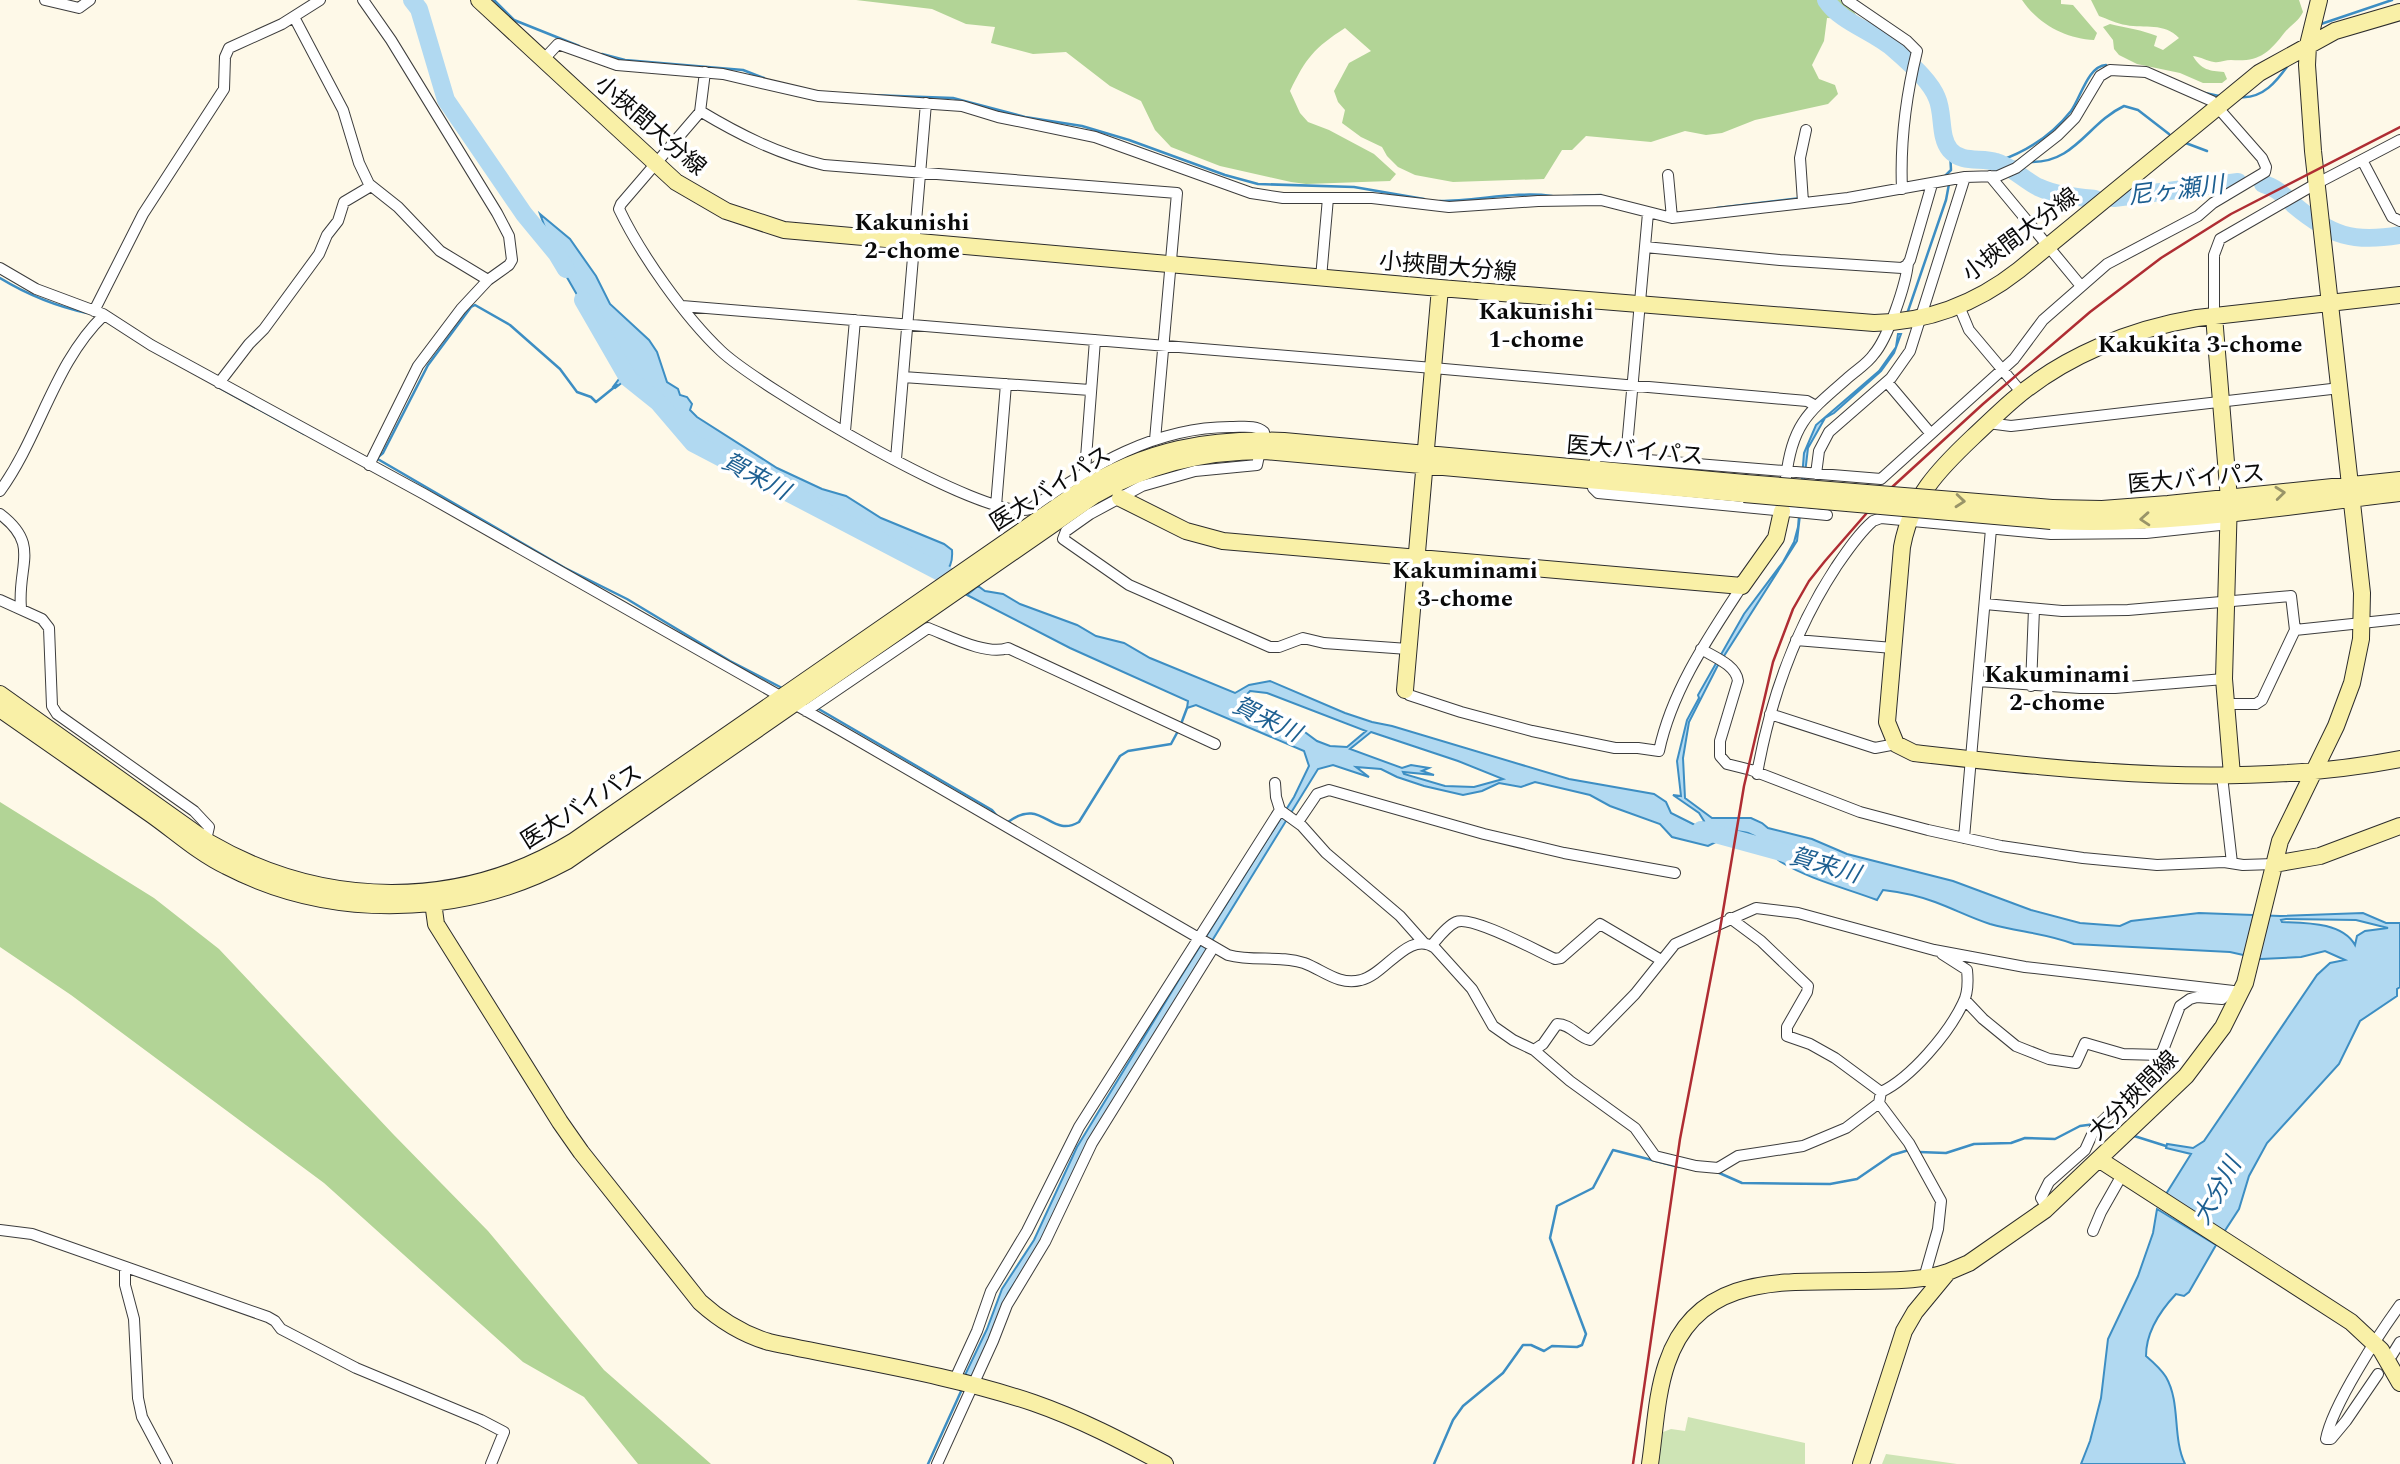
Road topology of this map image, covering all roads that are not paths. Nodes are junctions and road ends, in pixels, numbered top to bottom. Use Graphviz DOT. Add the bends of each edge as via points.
graph roads {
  1 [pos="45,0"];
  2 [pos="90,0"];
  3 [pos="320,0"];
  4 [pos="363,0"];
  5 [pos="479,0"];
  6 [pos="1847,0"];
  7 [pos="2319,0"];
  8 [pos="2400,12"];
  9 [pos="294,17"];
  10 [pos="2308,45"];
  11 [pos="544,59"];
  12 [pos="705,72"];
  13 [pos="926,103"];
  14 [pos="2218,105"];
  15 [pos="700,111"];
  16 [pos="1805,130"];
  17 [pos="2400,140"];
  18 [pos="2362,160"];
  19 [pos="655,164"];
  20 [pos="920,173"];
  21 [pos="1668,175"];
  22 [pos="1990,176"];
  23 [pos="1961,178"];
  24 [pos="1937,183"];
  25 [pos="2317,184"];
  26 [pos="371,186"];
  27 [pos="1902,189"];
  28 [pos="1328,198"];
  29 [pos="1803,202"];
  30 [pos="1648,213"];
  31 [pos="1672,218"];
  32 [pos="2400,221"];
  33 [pos="914,243"];
  34 [pos="2048,245"];
  35 [pos="1645,247"];
  36 [pos="1908,263"];
  37 [pos="1170,265"];
  38 [pos="0,268"];
  39 [pos="1321,278"];
  40 [pos="488,280"];
  41 [pos="2081,286"];
  42 [pos="1440,288"];
  43 [pos="2400,295"];
  44 [pos="2330,303"];
  45 [pos="1640,305"];
  46 [pos="682,306"];
  47 [pos="1959,306"];
  48 [pos="99,313"];
  49 [pos="2214,316"];
  50 [pos="855,320"];
  51 [pos="1905,321"];
  52 [pos="907,324"];
  53 [pos="1095,340"];
  54 [pos="1163,345"];
  55 [pos="1433,368"];
  56 [pos="2002,370"];
  57 [pos="903,377"];
  58 [pos="1887,382"];
  59 [pos="219,383"];
  60 [pos="1006,384"];
  61 [pos="1633,386"];
  62 [pos="2340,388"];
  63 [pos="1090,390"];
  64 [pos="2022,393"];
  65 [pos="2220,402"];
  66 [pos="1816,405"];
  67 [pos="1988,423"];
  68 [pos="845,431"];
  69 [pos="1931,434"];
  70 [pos="1155,440"];
  71 [pos="1257,447"];
  72 [pos="1626,458"];
  73 [pos="896,459"];
  74 [pos="1425,459"];
  75 [pos="369,465"];
  76 [pos="1085,471"];
  77 [pos="1787,472"];
  78 [pos="1815,474"];
  79 [pos="1593,475"];
  80 [pos="2400,480"];
  81 [pos="0,491"];
  82 [pos="2351,492"];
  83 [pos="2400,493"];
  84 [pos="1120,498"];
  85 [pos="996,506"];
  86 [pos="1782,511"];
  87 [pos="2229,512"];
  88 [pos="0,514"];
  89 [pos="1827,515"];
  90 [pos="1909,521"];
  91 [pos="1991,529"];
  92 [pos="1416,556"];
  93 [pos="1742,586"];
  94 [pos="0,600"];
  95 [pos="2227,600"];
  96 [pos="1984,604"];
  97 [pos="21,608"];
  98 [pos="2035,609"];
  99 [pos="2400,619"];
  100 [pos="2362,623"];
  101 [pos="2295,630"];
  102 [pos="1796,640"];
  103 [pos="1894,648"];
  104 [pos="1408,649"];
  105 [pos="1701,649"];
  106 [pos="2224,678"];
  107 [pos="1978,681"];
  108 [pos="2031,686"];
  109 [pos="1405,690"];
  110 [pos="0,694"];
  111 [pos="795,698"];
  112 [pos="2226,704"];
  113 [pos="0,709"];
  114 [pos="1770,714"];
  115 [pos="1215,744"];
  116 [pos="1896,744"];
  117 [pos="1971,759"];
  118 [pos="2400,759"];
  119 [pos="2315,771"];
  120 [pos="1757,774"];
  121 [pos="2227,775"];
  122 [pos="1275,783"];
  123 [pos="1280,810"];
  124 [pos="1298,822"];
  125 [pos="2400,826"];
  126 [pos="1964,838"];
  127 [pos="206,840"];
  128 [pos="2232,863"];
  129 [pos="2273,870"];
  130 [pos="1675,873"];
  131 [pos="432,897"];
  132 [pos="1730,918"];
  133 [pos="1197,939"];
  134 [pos="1428,944"];
  135 [pos="1213,948"];
  136 [pos="1934,950"];
  137 [pos="1661,960"];
  138 [pos="2239,989"];
  139 [pos="1965,1000"];
  140 [pos="1534,1049"];
  141 [pos="2161,1055"];
  142 [pos="1880,1097"];
  143 [pos="2100,1160"];
  144 [pos="2124,1176"];
  145 [pos="2047,1208"];
  146 [pos="0,1230"];
  147 [pos="2094,1231"];
  148 [pos="125,1267"];
  149 [pos="1948,1272"];
  150 [pos="1924,1278"];
  151 [pos="2400,1305"];
  152 [pos="2373,1341"];
  153 [pos="2400,1342"];
  154 [pos="2392,1354"];
  155 [pos="2378,1374"];
  156 [pos="2400,1383"];
  157 [pos="964,1384"];
  158 [pos="167,1464"];
  159 [pos="491,1464"];
  160 [pos="937,1464"];
  161 [pos="1165,1464"];
  162 [pos="1650,1464"];
  163 [pos="1861,1464"];
  1 -- 2 [label="street" via="79,8"];
  3 -- 9 [label="street"];
  4 -- 40 [label="street" via="507,231 512,260"];
  5 -- 11 [label="main road, 小挾間大分線"];
  6 -- 27 [label="street" via="1917,51 1904,125"];
  7 -- 10 [label="main road, 大分挾間線"];
  8 -- 10 [label="main road, 小挾間大分線" via="2346,27"];
  9 -- 26 [label="street" via="343,110"];
  9 -- 48 [label="street" via="229,48 224,89 143,214"];
  10 -- 14 [label="main road, 小挾間大分線" via="2259,73"];
  10 -- 25 [label="main road, 大分挾間線"];
  11 -- 12 [label="street" via="558,44 617,65"];
  11 -- 19 [label="main road, 小挾間大分線"];
  12 -- 13 [label="street" via="818,96"];
  12 -- 15 [label="street"];
  13 -- 20 [label="street"];
  13 -- 28 [label="street" via="962,106 1095,137 1263,196"];
  14 -- 22 [label="street" via="2146,72 2110,70 2100,76 2072,121 2008,173"];
  14 -- 34 [label="main road, 小挾間大分線"];
  14 -- 41 [label="street" via="2262,158 2265,172 2198,216 2107,264"];
  15 -- 19 [label="street"];
  15 -- 20 [label="street" via="750,140 795,158"];
  16 -- 29 [label="street" via="1800,158"];
  17 -- 18 [label="street"];
  18 -- 25 [label="street"];
  18 -- 32 [label="street" via="2392,217"];
  19 -- 33 [label="main road, 小挾間大分線" via="705,201 760,223"];
  19 -- 46 [label="street" via="619,209"];
  20 -- 33 [label="street"];
  20 -- 37 [label="street" via="1177,192"];
  21 -- 31 [label="street"];
  22 -- 23 [label="street"];
  22 -- 34 [label="street"];
  23 -- 24 [label="street"];
  23 -- 51 [label="street"];
  24 -- 27 [label="street"];
  24 -- 36 [label="street"];
  25 -- 44 [label="main road, 大分挾間線"];
  25 -- 49 [label="street" via="2217,242"];
  26 -- 40 [label="street" via="440,251"];
  26 -- 59 [label="street" via="344,202 319,254"];
  27 -- 29 [label="street"];
  28 -- 30 [label="street" via="1449,207 1601,200"];
  28 -- 39 [label="street"];
  29 -- 31 [label="street"];
  30 -- 31 [label="street"];
  30 -- 35 [label="street"];
  33 -- 37 [label="main road, 小挾間大分線"];
  33 -- 52 [label="street"];
  34 -- 41 [label="street"];
  34 -- 47 [label="main road, 小挾間大分線" via="1996,286"];
  35 -- 36 [label="street" via="1899,268"];
  35 -- 45 [label="street"];
  36 -- 51 [label="street"];
  37 -- 39 [label="main road, 小挾間大分線"];
  37 -- 54 [label="street"];
  38 -- 48 [label="street" via="36,289"];
  39 -- 42 [label="main road, 小挾間大分線"];
  40 -- 75 [label="street" via="418,366"];
  41 -- 56 [label="street" via="2037,326"];
  42 -- 45 [label="main road, 小挾間大分線"];
  42 -- 55 [label="main road"];
  43 -- 44 [label="main road"];
  44 -- 49 [label="main road"];
  44 -- 62 [label="main road, 大分挾間線"];
  45 -- 51 [label="main road, 小挾間大分線" via="1860,323"];
  45 -- 61 [label="street"];
  46 -- 50 [label="street"];
  46 -- 68 [label="street" via="720,350 748,373"];
  47 -- 51 [label="main road, 小挾間大分線"];
  47 -- 56 [label="street" via="1969,330"];
  48 -- 59 [label="street"];
  48 -- 81 [label="street" via="42,412 22,459"];
  49 -- 64 [label="main road" via="2165,324 2119,339 2071,361"];
  49 -- 65 [label="main road"];
  50 -- 52 [label="street"];
  50 -- 68 [label="street"];
  51 -- 58 [label="street" via="1906,359"];
  51 -- 66 [label="street"];
  52 -- 53 [label="street"];
  52 -- 57 [label="street"];
  53 -- 54 [label="street"];
  53 -- 63 [label="street"];
  54 -- 55 [label="street"];
  54 -- 70 [label="street"];
  55 -- 61 [label="street"];
  55 -- 74 [label="main road"];
  56 -- 64 [label="street"];
  56 -- 69 [label="street"];
  57 -- 60 [label="street"];
  57 -- 73 [label="street"];
  58 -- 69 [label="street"];
  58 -- 78 [label="street" via="1829,432"];
  59 -- 75 [label="street"];
  60 -- 63 [label="street"];
  60 -- 85 [label="street"];
  61 -- 66 [label="street"];
  61 -- 72 [label="street"];
  62 -- 65 [label="street"];
  62 -- 82 [label="main road, 大分挾間線"];
  63 -- 76 [label="street"];
  64 -- 67 [label="main road"];
  65 -- 67 [label="street" via="2011,426"];
  65 -- 87 [label="main road"];
  66 -- 77 [label="street" via="1798,430"];
  67 -- 90 [label="main road" via="1935,474"];
  68 -- 73 [label="street"];
  69 -- 78 [label="street" via="1881,479"];
  70 -- 71 [label="street" via="1199,429 1259,428 1264,432"];
  70 -- 76 [label="street"];
  71 -- 74 [label="main road, 医大バイパス"];
  71 -- 84 [label="street" via="1257,465 1195,471 1142,486"];
  71 -- 111 [label="main road" via="1189,457 1111,486"];
  71 -- 111 [label="main road, 医大バイパス" via="1224,441 1191,445 1103,477"];
  72 -- 77 [label="street"];
  72 -- 79 [label="street" via="1597,457"];
  73 -- 85 [label="street"];
  74 -- 79 [label="main road, 医大バイパス"];
  74 -- 92 [label="main road"];
  75 -- 111 [label="street"];
  76 -- 85 [label="street" via="1030,509"];
  77 -- 78 [label="street"];
  77 -- 86 [label="street"];
  79 -- 86 [label="street" via="1593,490 1598,493"];
  79 -- 87 [label="main road, 医大バイパス, bridge" via="2120,521"];
  80 -- 82 [label="main road, 医大バイパス"];
  82 -- 83 [label="main road, 医大バイパス"];
  82 -- 87 [label="main road, 医大バイパス"];
  82 -- 100 [label="main road, 大分挾間線"];
  84 -- 92 [label="main road" via="1186,531 1223,541"];
  84 -- 104 [label="street" via="1071,527 1063,539 1129,585 1270,647 1303,638"];
  86 -- 89 [label="street"];
  86 -- 93 [label="main road" via="1776,538"];
  87 -- 91 [label="street" via="2156,533 2051,534"];
  87 -- 95 [label="main road"];
  88 -- 97 [label="street" via="16,527 24,542"];
  90 -- 91 [label="street"];
  90 -- 102 [label="street" via="1881,518 1868,526 1833,573"];
  90 -- 103 [label="main road" via="1902,547"];
  91 -- 96 [label="street"];
  92 -- 93 [label="main road"];
  92 -- 104 [label="main road"];
  93 -- 105 [label="street"];
  94 -- 97 [label="street"];
  95 -- 98 [label="street" via="2128,610"];
  95 -- 101 [label="street" via="2291,596"];
  95 -- 106 [label="main road"];
  96 -- 98 [label="street"];
  96 -- 107 [label="street"];
  97 -- 127 [label="street" via="49,628 52,706 57,714 194,811 209,827"];
  98 -- 108 [label="street"];
  99 -- 100 [label="street"];
  100 -- 101 [label="street"];
  100 -- 119 [label="main road, 大分挾間線" via="2352,683"];
  101 -- 112 [label="street" via="2260,702"];
  102 -- 103 [label="street"];
  102 -- 114 [label="street"];
  103 -- 116 [label="main road" via="1887,722"];
  104 -- 109 [label="main road"];
  105 -- 109 [label="street" via="1674,702 1658,751 1615,748 1523,729"];
  105 -- 120 [label="street" via="1734,670 1738,678 1720,756 1724,762"];
  106 -- 108 [label="street" via="2115,688"];
  106 -- 112 [label="main road"];
  107 -- 108 [label="street"];
  107 -- 117 [label="street"];
  110 -- 127 [label="main road, 医大バイパス"];
  111 -- 115 [label="street" via="929,628 982,648 1008,648"];
  111 -- 131 [label="main road, 医大バイパス" via="558,852 493,880"];
  111 -- 133 [label="street"];
  112 -- 121 [label="main road"];
  113 -- 131 [label="main road, 医大バイパス" via="237,872 332,900 389,905"];
  114 -- 116 [label="street" via="1875,748"];
  114 -- 120 [label="street"];
  116 -- 117 [label="main road" via="1914,752"];
  117 -- 121 [label="main road" via="2151,775"];
  117 -- 126 [label="street"];
  118 -- 119 [label="main road"];
  119 -- 121 [label="main road"];
  119 -- 129 [label="main road, 大分挾間線" via="2280,841"];
  120 -- 126 [label="street" via="1875,817"];
  121 -- 128 [label="street"];
  122 -- 123 [label="street"];
  123 -- 124 [label="street"];
  123 -- 133 [label="street"];
  124 -- 130 [label="street" via="1320,792 1336,791 1436,822 1564,853"];
  124 -- 134 [label="street"];
  125 -- 129 [label="main road"];
  126 -- 128 [label="street" via="2123,863"];
  127 -- 131 [label="main road, 医大バイパス" via="283,876 319,885"];
  128 -- 129 [label="street"];
  129 -- 138 [label="main road, 大分挾間線"];
  131 -- 157 [label="main road" via="436,924 560,1122 712,1313 736,1330 769,1342"];
  132 -- 136 [label="street" via="1756,908 1798,914"];
  132 -- 137 [label="street" via="1682,939"];
  132 -- 142 [label="street" via="1808,986 1787,1036 1835,1058"];
  133 -- 135 [label="street"];
  133 -- 157 [label="street" via="1079,1127 991,1291"];
  134 -- 135 [label="street" via="1413,945 1377,973 1355,981 1338,979 1296,961 1237,957"];
  134 -- 137 [label="street" via="1461,921 1508,935 1555,959 1600,924"];
  134 -- 140 [label="street" via="1472,989 1493,1026"];
  135 -- 157 [label="street" via="1092,1143 1045,1242"];
  136 -- 138 [label="street" via="2055,972"];
  136 -- 139 [label="street" via="1966,968"];
  137 -- 140 [label="street" via="1595,1037 1584,1039 1565,1024 1557,1024"];
  138 -- 141 [label="street" via="2222,999 2197,997 2182,1004"];
  138 -- 143 [label="main road, 大分挾間線" via="2223,1027 2193,1067"];
  139 -- 141 [label="street" via="2011,1042 2049,1059 2076,1063 2085,1043 2123,1054"];
  139 -- 142 [label="street" via="1940,1040"];
  140 -- 142 [label="street" via="1635,1128 1655,1156 1696,1166 1718,1168 1738,1156 1803,1146 1846,1128"];
  141 -- 145 [label="street" via="2150,1076 2095,1128 2085,1150 2046,1186 2041,1198"];
  142 -- 150 [label="street" via="1941,1201"];
  143 -- 144 [label="main road"];
  143 -- 145 [label="main road, 大分挾間線"];
  144 -- 147 [label="street"];
  144 -- 152 [label="main road" via="2334,1309"];
  145 -- 149 [label="main road, 大分挾間線" via="1969,1263"];
  146 -- 148 [label="street" via="32,1234"];
  148 -- 158 [label="street" via="142,1418"];
  148 -- 159 [label="street" via="268,1317 281,1329 356,1368 504,1432"];
  149 -- 150 [label="main road"];
  149 -- 163 [label="main road, 大分挾間線" via="1904,1331"];
  150 -- 162 [label="main road" via="1763,1284 1737,1290 1709,1306 1685,1329 1667,1363"];
  151 -- 152 [label="street"];
  152 -- 155 [label="street" via="2326,1439 2339,1431"];
  152 -- 156 [label="main road"];
  153 -- 154 [label="street"];
  157 -- 160 [label="street"];
  157 -- 161 [label="main road" via="1076,1419"];
}
